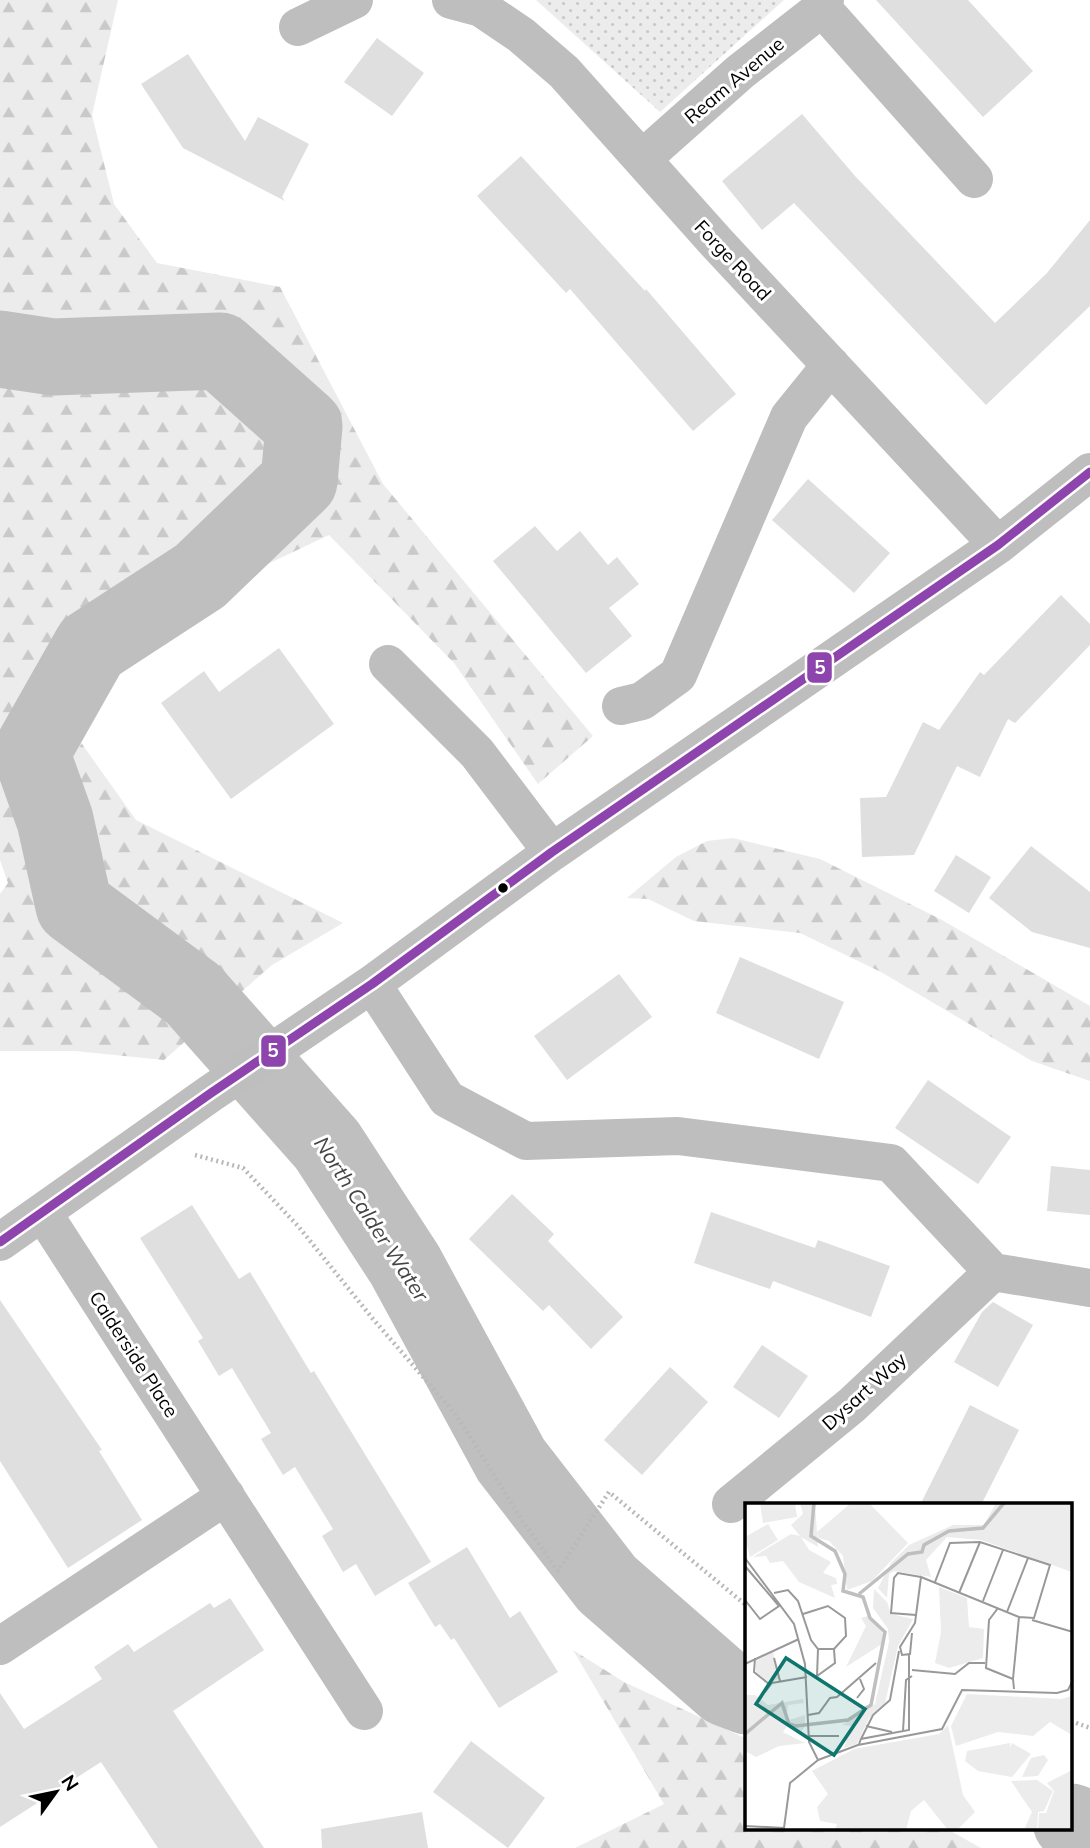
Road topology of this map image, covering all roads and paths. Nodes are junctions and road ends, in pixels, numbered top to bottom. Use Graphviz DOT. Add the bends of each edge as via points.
graph roads {
  1 [pos="354,0"];
  2 [pos="472,3"];
  3 [pos="823,4"];
  4 [pos="298,27"];
  5 [pos="642,159"];
  6 [pos="974,178"];
  7 [pos="831,365"];
  8 [pos="1090,472"];
  9 [pos="998,545"];
  10 [pos="388,664"];
  11 [pos="621,705"];
  12 [pos="552,852"];
  13 [pos="372,984"];
  14 [pos="190,1154"];
  15 [pos="43,1213"];
  16 [pos="0,1242"];
  17 [pos="993,1272"];
  18 [pos="1090,1288"];
  19 [pos="226,1496"];
  20 [pos="731,1504"];
  21 [pos="745,1604"];
  22 [pos="3,1638"];
  23 [pos="364,1711"];
  24 [pos="1072,1721"];
  25 [pos="1090,1728"];
  1 -- 4 [label="street"];
  2 -- 5 [label="street, Forge Road" via="521,35 564,72"];
  3 -- 5 [label="street, Ream Avenue"];
  3 -- 6 [label="street"];
  5 -- 7 [label="street, Forge Road"];
  7 -- 9 [label="street, Forge Road"];
  7 -- 11 [label="street" via="789,417 678,675 642,701"];
  8 -- 9 [label="street"];
  9 -- 12 [label="street"];
  10 -- 12 [label="street" via="477,754"];
  12 -- 13 [label="street"];
  13 -- 15 [label="street"];
  13 -- 17 [label="street" via="447,1099 526,1141 678,1136 891,1163"];
  14 -- 21 [label="path" via="243,1168 298,1226 457,1416 558,1571 609,1492"];
  15 -- 16 [label="street"];
  15 -- 19 [label="street, Calderside Place"];
  17 -- 18 [label="street"];
  17 -- 20 [label="street, Dysart Way" via="852,1405"];
  19 -- 22 [label="street"];
  19 -- 23 [label="street, Calderside Place"];
  24 -- 25 [label="path"];
}
